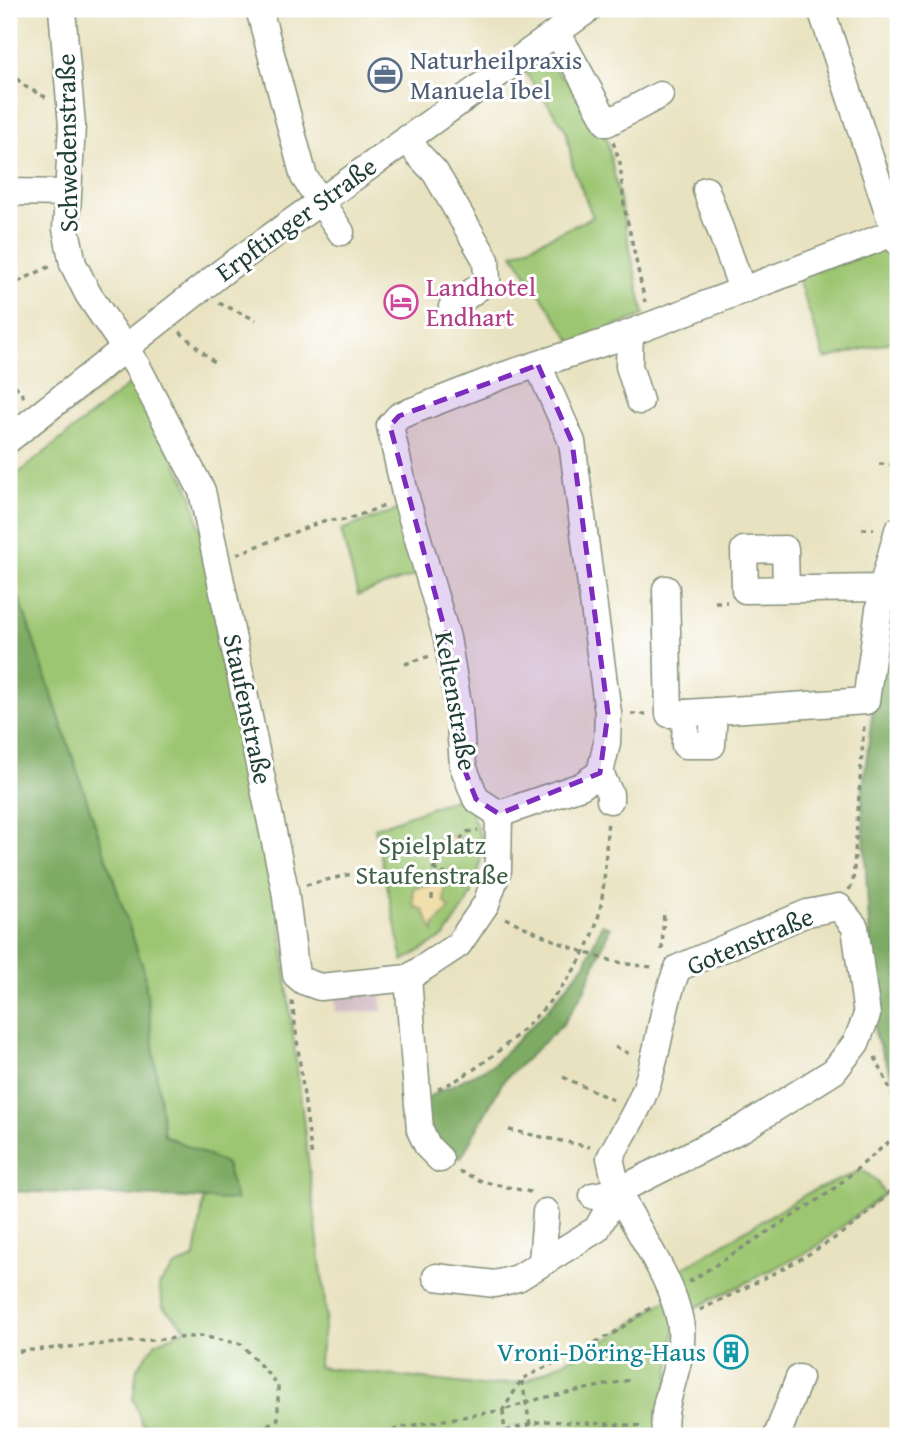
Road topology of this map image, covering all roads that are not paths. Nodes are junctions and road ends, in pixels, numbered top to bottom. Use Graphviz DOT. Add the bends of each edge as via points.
graph roads {
  1 [pos="62,9"];
  2 [pos="259,9"];
  3 [pos="589,9"];
  4 [pos="821,9"];
  5 [pos="557,32"];
  6 [pos="660,95"];
  7 [pos="408,138"];
  8 [pos="706,190"];
  9 [pos="9,191"];
  10 [pos="67,193"];
  11 [pos="320,203"];
  12 [pos="341,232"];
  13 [pos="897,237"];
  14 [pos="742,289"];
  15 [pos="452,307"];
  16 [pos="639,329"];
  17 [pos="125,346"];
  18 [pos="538,365"];
  19 [pos="640,401"];
  20 [pos="9,439"];
  21 [pos="898,530"];
  22 [pos="881,588"];
  23 [pos="666,589"];
  24 [pos="786,589"];
  25 [pos="600,773"];
  26 [pos="610,800"];
  27 [pos="498,821"];
  28 [pos="408,978"];
  29 [pos="440,1158"];
  30 [pos="606,1194"];
  31 [pos="543,1203"];
  32 [pos="542,1262"];
  33 [pos="436,1277"];
  34 [pos="799,1378"];
  35 [pos="665,1432"];
  36 [pos="777,1436"];
  1 -- 10 [label="street, Schwedenstraße" via="72,157"];
  2 -- 11 [label="street" via="304,177"];
  3 -- 5 [label="street, Erpftinger Straße"];
  4 -- 13 [label="street"];
  5 -- 6 [label="street" via="607,123"];
  5 -- 7 [label="street, Erpftinger Straße"];
  7 -- 11 [label="street, Erpftinger Straße"];
  7 -- 15 [label="street" via="435,172 486,260 487,281"];
  8 -- 14 [label="street"];
  9 -- 10 [label="street"];
  10 -- 17 [label="street, Schwedenstraße" via="71,257 88,294"];
  11 -- 12 [label="street"];
  11 -- 17 [label="street, Erpftinger Straße"];
  13 -- 14 [label="street, Keltenstraße"];
  14 -- 16 [label="street, Keltenstraße"];
  16 -- 18 [label="street, Keltenstraße"];
  16 -- 19 [label="street" via="629,366"];
  17 -- 20 [label="street, Erpftinger Straße"];
  17 -- 28 [label="street, Staufenstraße" via="202,491 285,890 296,975 320,987"];
  18 -- 25 [label="street" via="572,442 608,713"];
  18 -- 27 [label="street, Keltenstraße" via="399,416 390,426 447,638 463,766 476,799"];
  21 -- 22 [label="street"];
  22 -- 23 [label="street" via="866,701 677,714"];
  22 -- 24 [label="street"];
  25 -- 26 [label="street"];
  25 -- 27 [label="street"];
  27 -- 28 [label="street" via="499,867 486,904 458,945"];
  28 -- 29 [label="street" via="417,1108 428,1147"];
  30 -- 30 [label="street, Gotenstraße" via="743,1128 834,1071 856,1043 867,1015 855,927 839,907 807,913 670,968 662,1032 645,1092 610,1158"];
  30 -- 32 [label="street" via="597,1230"];
  30 -- 35 [label="street, Gotenstraße" via="671,1294 680,1321 681,1350"];
  31 -- 32 [label="street"];
  32 -- 33 [label="street" via="518,1278 495,1284"];
  34 -- 36 [label="street"];
}
